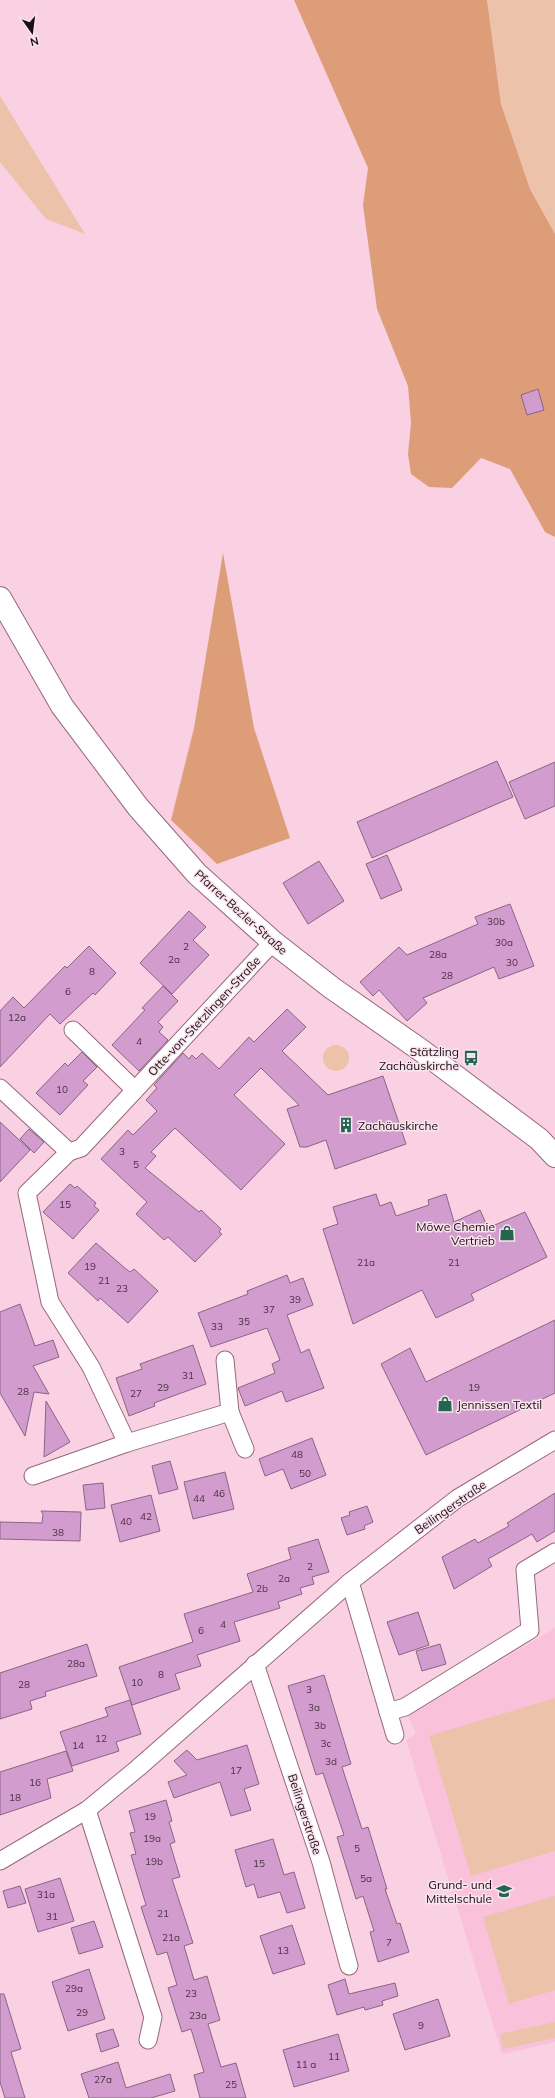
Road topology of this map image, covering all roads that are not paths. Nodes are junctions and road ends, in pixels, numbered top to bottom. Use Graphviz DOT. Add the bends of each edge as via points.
graph roads {
  1 [pos="0,598"];
  2 [pos="273,942"];
  3 [pos="73,1030"];
  4 [pos="0,1088"];
  5 [pos="135,1090"];
  6 [pos="69,1152"];
  7 [pos="555,1156"];
  8 [pos="225,1360"];
  9 [pos="230,1412"];
  10 [pos="555,1440"];
  11 [pos="127,1443"];
  12 [pos="244,1449"];
  13 [pos="33,1476"];
  14 [pos="555,1552"];
  15 [pos="350,1582"];
  16 [pos="255,1664"];
  17 [pos="388,1712"];
  18 [pos="395,1735"];
  19 [pos="87,1810"];
  20 [pos="0,1861"];
  21 [pos="349,1966"];
  22 [pos="148,2040"];
  1 -- 2 [label="street, Pfarrer-Bezler-Straße" via="62,706 138,807 197,874"];
  2 -- 5 [label="street, Otte-von-Stetzlingen-Straße"];
  2 -- 7 [label="street, Pfarrer-Bezler-Straße" via="540,1139"];
  3 -- 5 [label="street"];
  4 -- 6 [label="street"];
  5 -- 6 [label="street, Otte-von-Stetzlingen-Straße" via="81,1148"];
  6 -- 11 [label="street, Otte-von-Stetzlingen-Straße" via="27,1193 50,1302 91,1367"];
  8 -- 9 [label="street"];
  9 -- 11 [label="street"];
  9 -- 12 [label="street"];
  10 -- 15 [label="street, Beilingerstraße" via="458,1498"];
  11 -- 13 [label="street"];
  14 -- 17 [label="street" via="525,1570 530,1630 405,1707"];
  15 -- 16 [label="street, Beilingerstraße"];
  15 -- 17 [label="street"];
  16 -- 19 [label="street, Beilingerstraße"];
  16 -- 21 [label="street, Beilingerstraße" via="321,1862"];
  17 -- 18 [label="street"];
  19 -- 20 [label="street, Beilingerstraße"];
  19 -- 22 [label="street" via="153,2017"];
}
